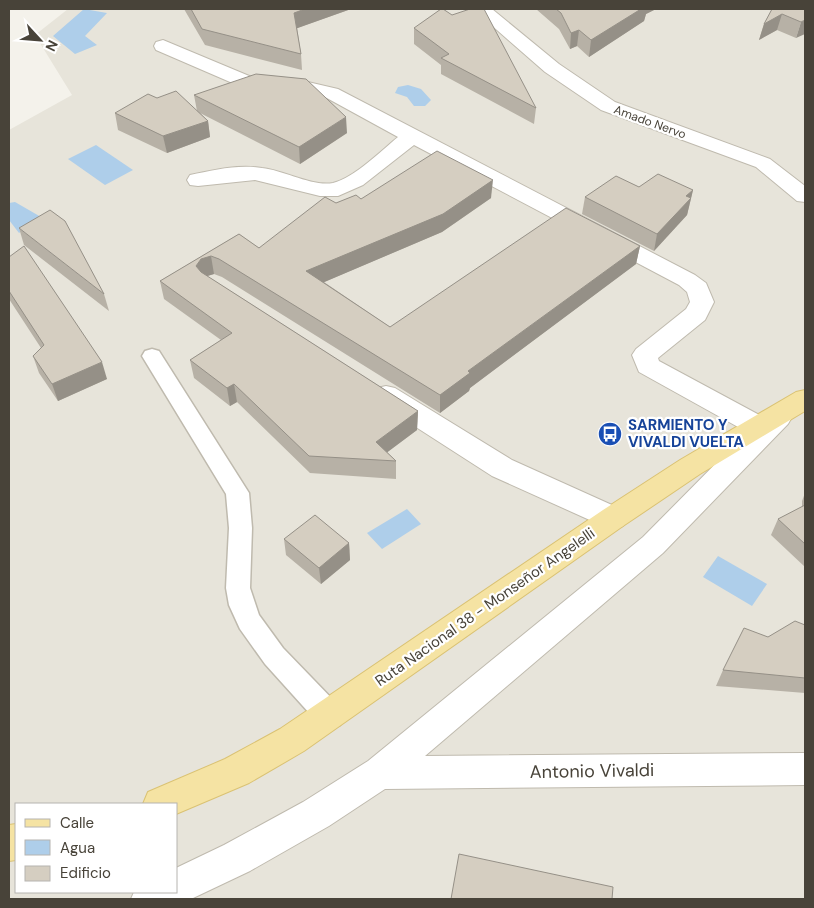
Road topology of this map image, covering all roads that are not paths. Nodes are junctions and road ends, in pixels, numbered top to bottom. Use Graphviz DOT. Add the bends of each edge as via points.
graph roads {
  1 [pos="482,9"];
  2 [pos="163,46"];
  3 [pos="412,136"];
  4 [pos="198,180"];
  5 [pos="805,196"];
  6 [pos="152,356"];
  7 [pos="370,384"];
  8 [pos="795,405"];
  9 [pos="758,426"];
  10 [pos="612,518"];
  11 [pos="330,716"];
  12 [pos="805,769"];
  13 [pos="380,772"];
  14 [pos="162,803"];
  15 [pos="178,886"];
  16 [pos="164,893"];
  17 [pos="150,899"];
  1 -- 5 [label="street, Amado Nervo" via="552,68 608,106 763,163"];
  2 -- 3 [label="street" via="251,84 295,84 331,93"];
  3 -- 4 [label="street" via="349,184 336,189 318,188 262,174 232,174"];
  3 -- 9 [label="street" via="687,280 698,289 702,302 696,314 645,355 648,366"];
  6 -- 11 [label="lane" via="237,492 241,509 238,588 241,607 254,632"];
  7 -- 10 [label="street" via="502,468"];
  8 -- 9 [label="main road, Ruta Nacional 38 - Monseñor Angelelli"];
  8 -- 13 [label="street" via="653,545"];
  9 -- 10 [label="main road, Ruta Nacional 38 - Monseñor Angelelli"];
  10 -- 11 [label="main road, Ruta Nacional 38 - Monseñor Angelelli"];
  11 -- 14 [label="main road, Ruta Nacional 38 - Monseñor Angelelli" via="237,771"];
  12 -- 13 [label="street, Antonio Vivaldi"];
  13 -- 15 [label="street" via="316,814"];
  16 -- 17 [label="street"];
}
